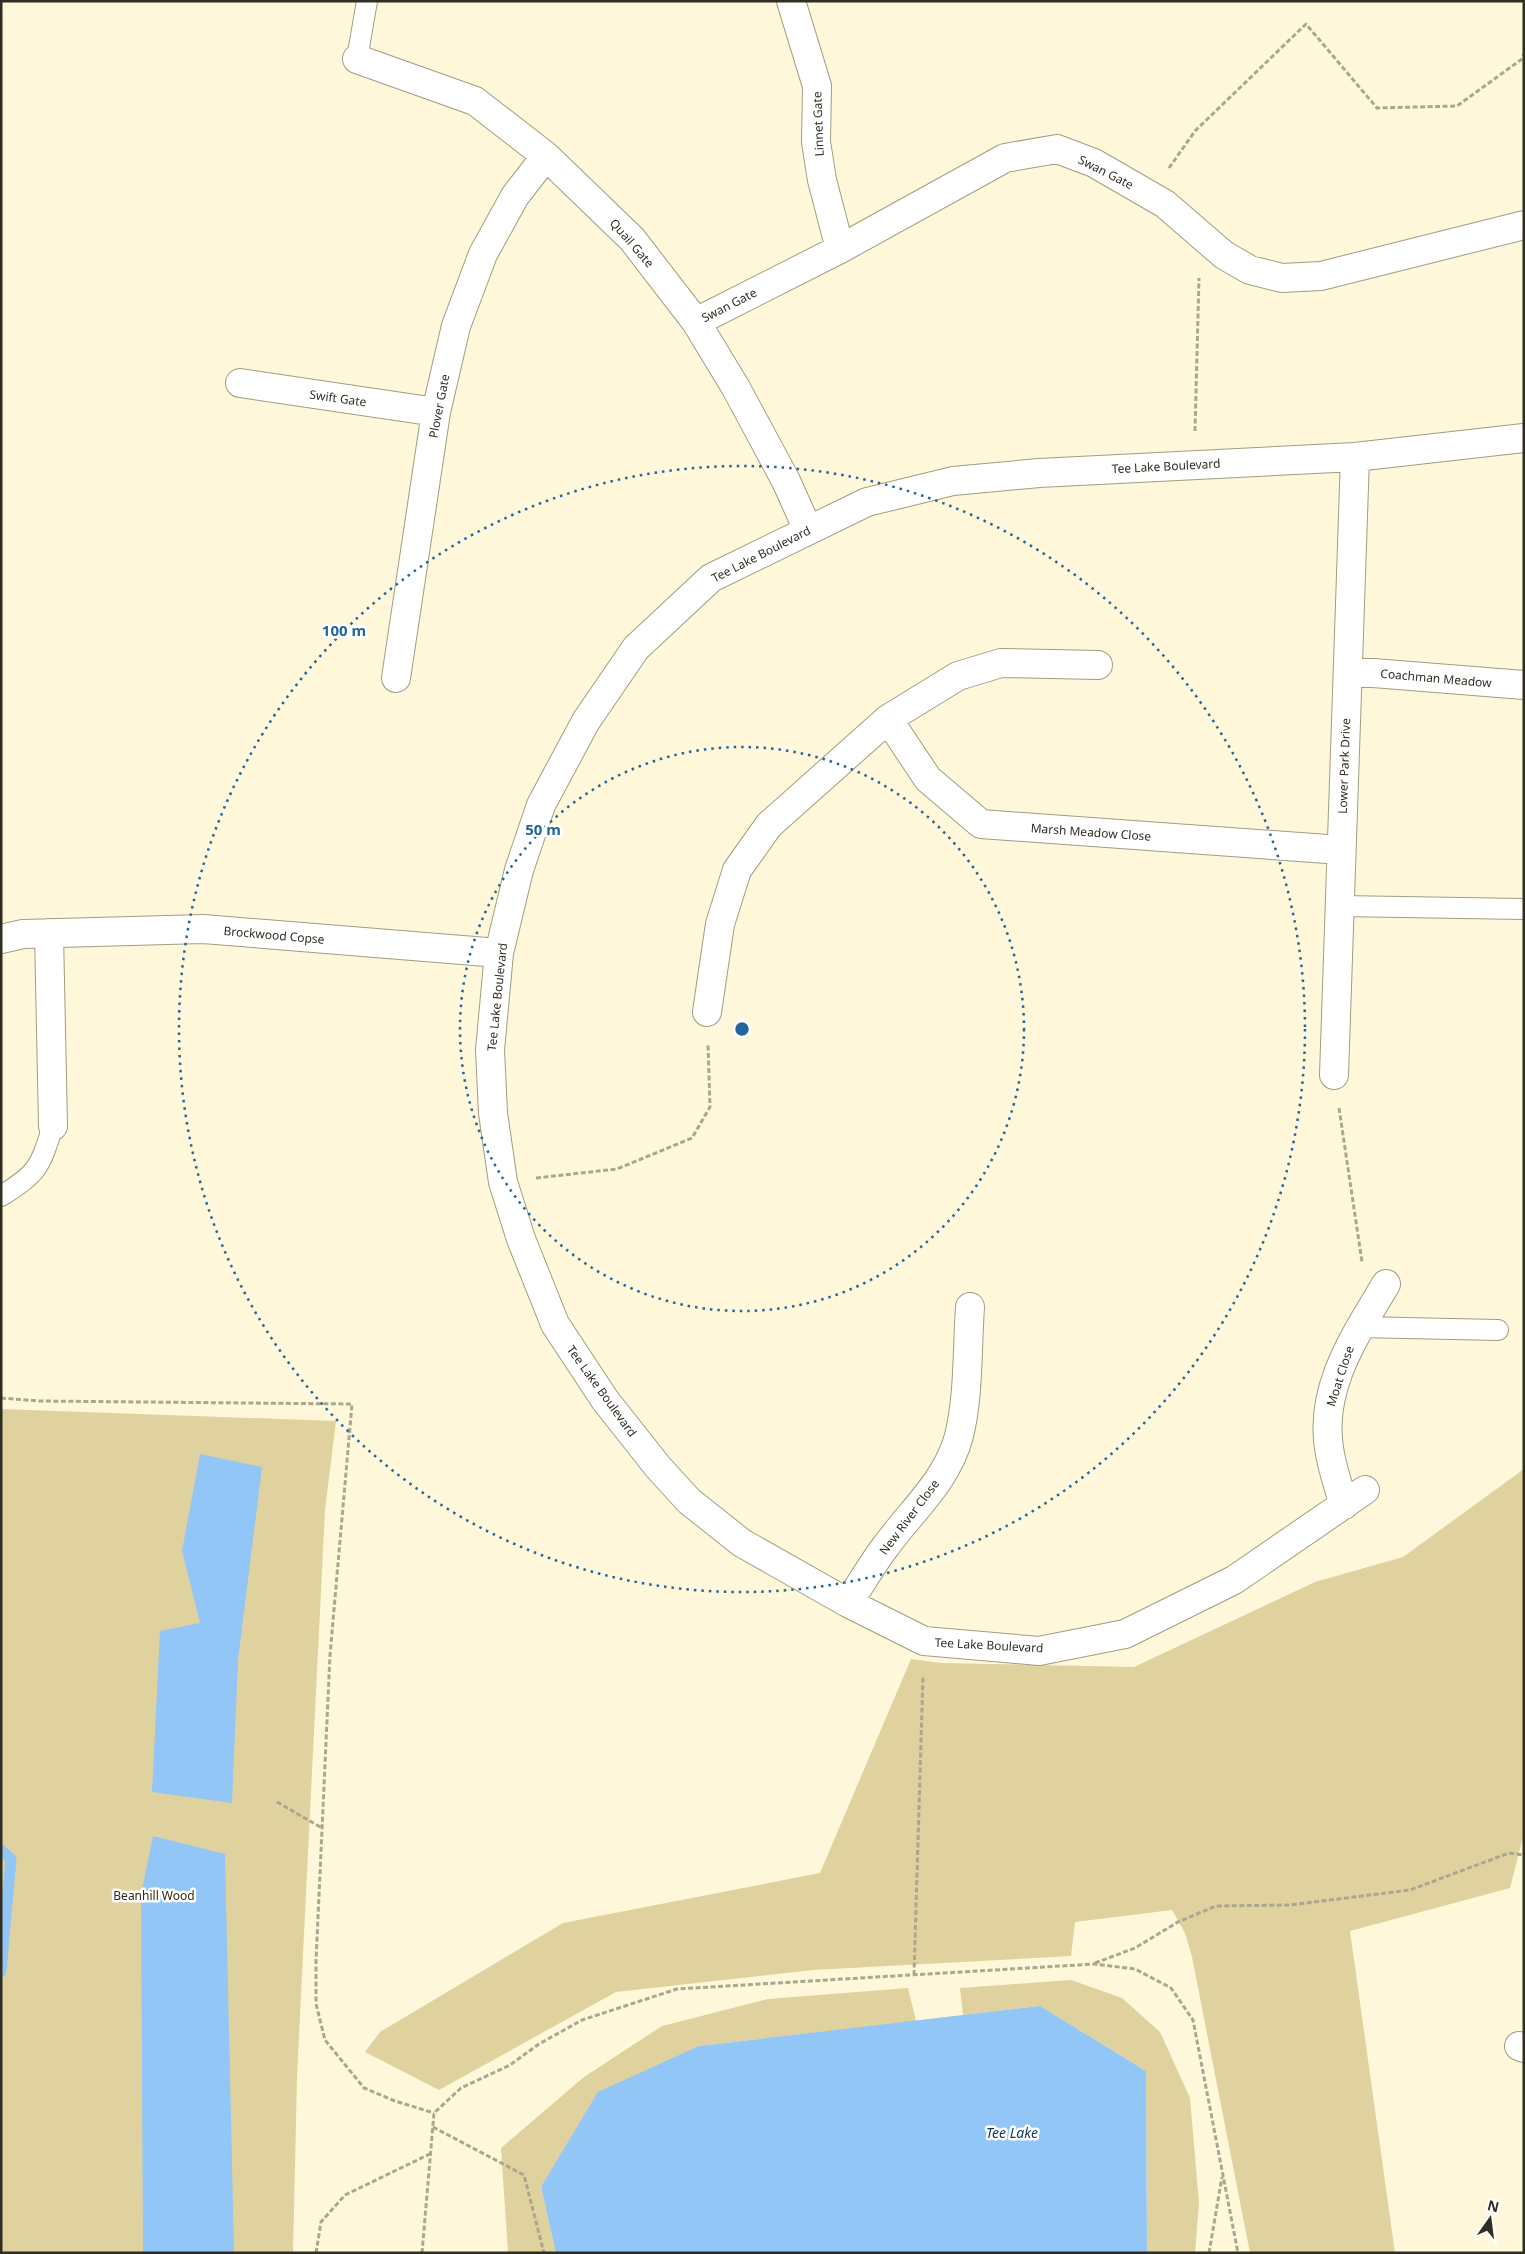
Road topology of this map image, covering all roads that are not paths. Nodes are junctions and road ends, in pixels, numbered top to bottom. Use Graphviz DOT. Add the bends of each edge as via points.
graph roads {
  1 [pos="367,1"];
  2 [pos="791,1"];
  3 [pos="357,59"];
  4 [pos="546,156"];
  5 [pos="1524,225"];
  6 [pos="840,249"];
  7 [pos="696,322"];
  8 [pos="240,384"];
  9 [pos="436,412"];
  10 [pos="1524,438"];
  11 [pos="1356,457"];
  12 [pos="808,530"];
  13 [pos="1098,665"];
  14 [pos="1348,671"];
  15 [pos="396,678"];
  16 [pos="1524,685"];
  17 [pos="888,720"];
  18 [pos="1341,850"];
  19 [pos="1340,906"];
  20 [pos="1524,909"];
  21 [pos="49,933"];
  22 [pos="1,939"];
  23 [pos="499,953"];
  24 [pos="707,1012"];
  25 [pos="1334,1075"];
  26 [pos="53,1126"];
  27 [pos="1,1196"];
  28 [pos="1386,1284"];
  29 [pos="970,1307"];
  30 [pos="1360,1327"];
  31 [pos="1498,1330"];
  32 [pos="1355,1497"];
  33 [pos="848,1603"];
  1 -- 3 [label="lane"];
  2 -- 6 [label="street, Linnet Gate" via="817,86 816,142"];
  3 -- 4 [label="street, Quail Gate" via="475,101"];
  4 -- 7 [label="street, Quail Gate" via="632,239"];
  4 -- 9 [label="street, Plover Gate" via="515,196 483,254 456,326"];
  5 -- 6 [label="street, Swan Gate" via="1321,276 1282,278 1250,270 1224,255 1165,204 1094,163 1057,149 1005,158"];
  6 -- 7 [label="street, Swan Gate"];
  7 -- 12 [label="street, Quail Gate" via="777,464"];
  8 -- 9 [label="street, Swift Gate"];
  9 -- 15 [label="street, Plover Gate"];
  10 -- 11 [label="street, Tee Lake Boulevard"];
  11 -- 12 [label="street, Tee Lake Boulevard" via="1039,473 954,481 867,502"];
  11 -- 14 [label="street, Lower Park Drive"];
  12 -- 23 [label="street, Tee Lake Boulevard" via="711,578 636,648 586,721 541,805 519,870"];
  13 -- 17 [label="street" via="1001,663 958,676"];
  14 -- 16 [label="street, Coachman Meadow"];
  14 -- 18 [label="street, Lower Park Drive"];
  17 -- 18 [label="street, Marsh Meadow Close" via="928,779 981,824"];
  17 -- 24 [label="street" via="769,826 737,870 720,924"];
  18 -- 19 [label="street, Lower Park Drive"];
  19 -- 20 [label="lane"];
  19 -- 25 [label="street, Lower Park Drive"];
  21 -- 22 [label="street, Brockwood Copse"];
  21 -- 23 [label="street, Brockwood Copse" via="203,929"];
  21 -- 26 [label="street"];
  23 -- 33 [label="street, Tee Lake Boulevard" via="490,1050 493,1113 503,1182 521,1239 555,1324 605,1400 689,1501 742,1543"];
  26 -- 27 [label="lane" via="40,1166 27,1181"];
  28 -- 30 [label="street, Moat Close"];
  29 -- 33 [label="street, New River Close" via="964,1408 952,1454 932,1490 886,1545"];
  30 -- 31 [label="lane"];
  30 -- 32 [label="street, Moat Close" via="1346,1351 1328,1405 1329,1452"];
  32 -- 33 [label="street, Tee Lake Boulevard" via="1234,1580 1125,1634 1039,1651 924,1641"];
}
